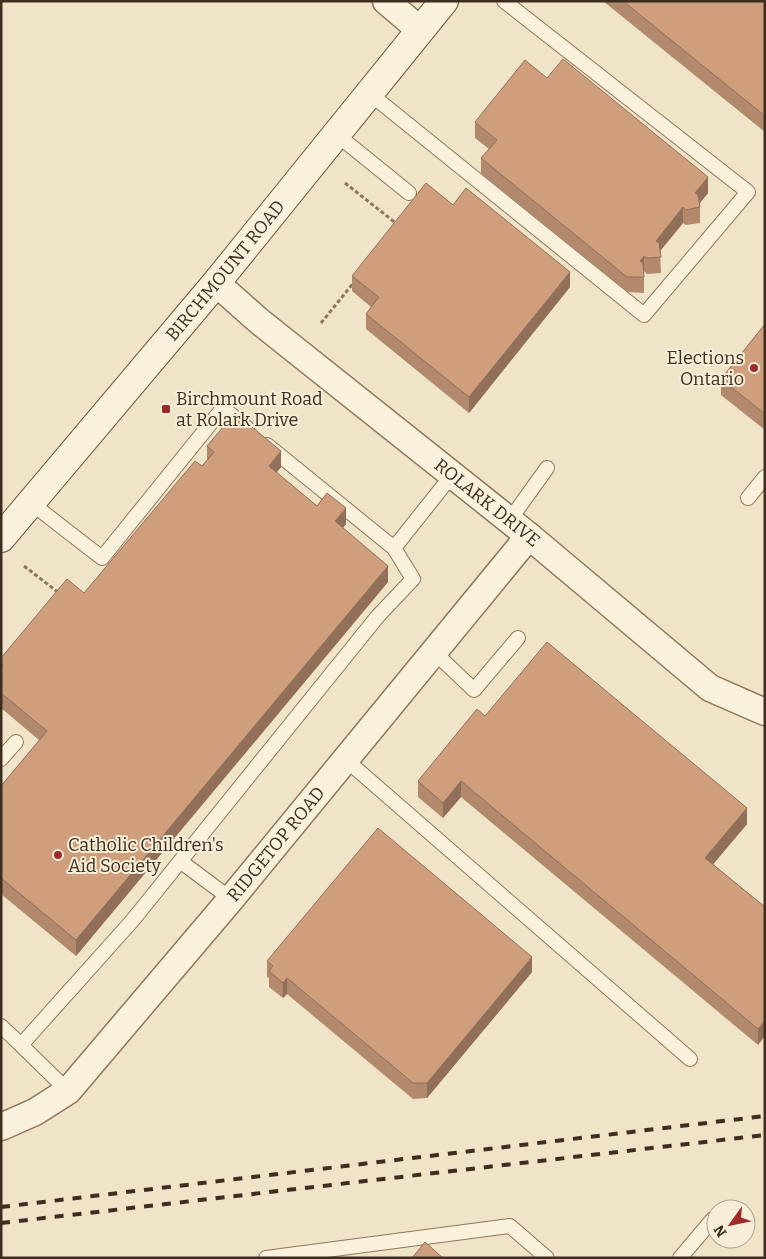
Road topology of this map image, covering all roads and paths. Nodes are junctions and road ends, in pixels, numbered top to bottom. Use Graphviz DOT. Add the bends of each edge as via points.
graph roads {
  1 [pos="386,1"];
  2 [pos="444,1"];
  3 [pos="504,1"];
  4 [pos="420,30"];
  5 [pos="369,93"];
  6 [pos="336,134"];
  7 [pos="345,184"];
  8 [pos="409,193"];
  9 [pos="398,224"];
  10 [pos="356,279"];
  11 [pos="216,283"];
  12 [pos="321,323"];
  13 [pos="548,468"];
  14 [pos="452,475"];
  15 [pos="765,478"];
  16 [pos="748,498"];
  17 [pos="31,503"];
  18 [pos="519,528"];
  19 [pos="1,538"];
  20 [pos="394,548"];
  21 [pos="24,566"];
  22 [pos="54,601"];
  23 [pos="518,638"];
  24 [pos="434,652"];
  25 [pos="765,712"];
  26 [pos="16,742"];
  27 [pos="1,759"];
  28 [pos="345,759"];
  29 [pos="180,861"];
  30 [pos="231,899"];
  31 [pos="1,1026"];
  32 [pos="21,1045"];
  33 [pos="690,1059"];
  34 [pos="68,1091"];
  35 [pos="1,1127"];
  36 [pos="706,1227"];
  37 [pos="317,1254"];
  38 [pos="266,1258"];
  39 [pos="547,1258"];
  40 [pos="680,1258"];
  1 -- 4 [label="street"];
  2 -- 4 [label="main road, BIRCHMOUNT ROAD"];
  3 -- 5 [label="lane" via="748,192 644,315"];
  4 -- 5 [label="main road, BIRCHMOUNT ROAD"];
  5 -- 6 [label="main road, BIRCHMOUNT ROAD"];
  6 -- 8 [label="lane"];
  6 -- 11 [label="main road, BIRCHMOUNT ROAD"];
  7 -- 9 [label="path"];
  10 -- 12 [label="path"];
  11 -- 14 [label="street, ROLARK DRIVE"];
  11 -- 17 [label="main road, BIRCHMOUNT ROAD"];
  13 -- 18 [label="lane"];
  14 -- 18 [label="street, ROLARK DRIVE"];
  14 -- 20 [label="lane"];
  15 -- 16 [label="lane"];
  17 -- 19 [label="main road, BIRCHMOUNT ROAD"];
  17 -- 20 [label="lane" via="102,558 223,408"];
  18 -- 24 [label="street, RIDGETOP ROAD"];
  18 -- 25 [label="street, ROLARK DRIVE" via="710,688"];
  20 -- 29 [label="lane" via="413,579 378,616"];
  21 -- 22 [label="path" via="59,594"];
  23 -- 24 [label="lane" via="474,690"];
  24 -- 28 [label="street, RIDGETOP ROAD"];
  26 -- 27 [label="lane"];
  28 -- 30 [label="street, RIDGETOP ROAD"];
  28 -- 33 [label="lane"];
  29 -- 30 [label="lane"];
  29 -- 32 [label="lane" via="132,921"];
  30 -- 34 [label="street, RIDGETOP ROAD"];
  31 -- 32 [label="lane"];
  32 -- 34 [label="lane"];
  34 -- 35 [label="street, RIDGETOP ROAD" via="35,1112"];
  36 -- 40 [label="lane"];
  37 -- 38 [label="lane"];
  37 -- 39 [label="lane" via="510,1226"];
}
